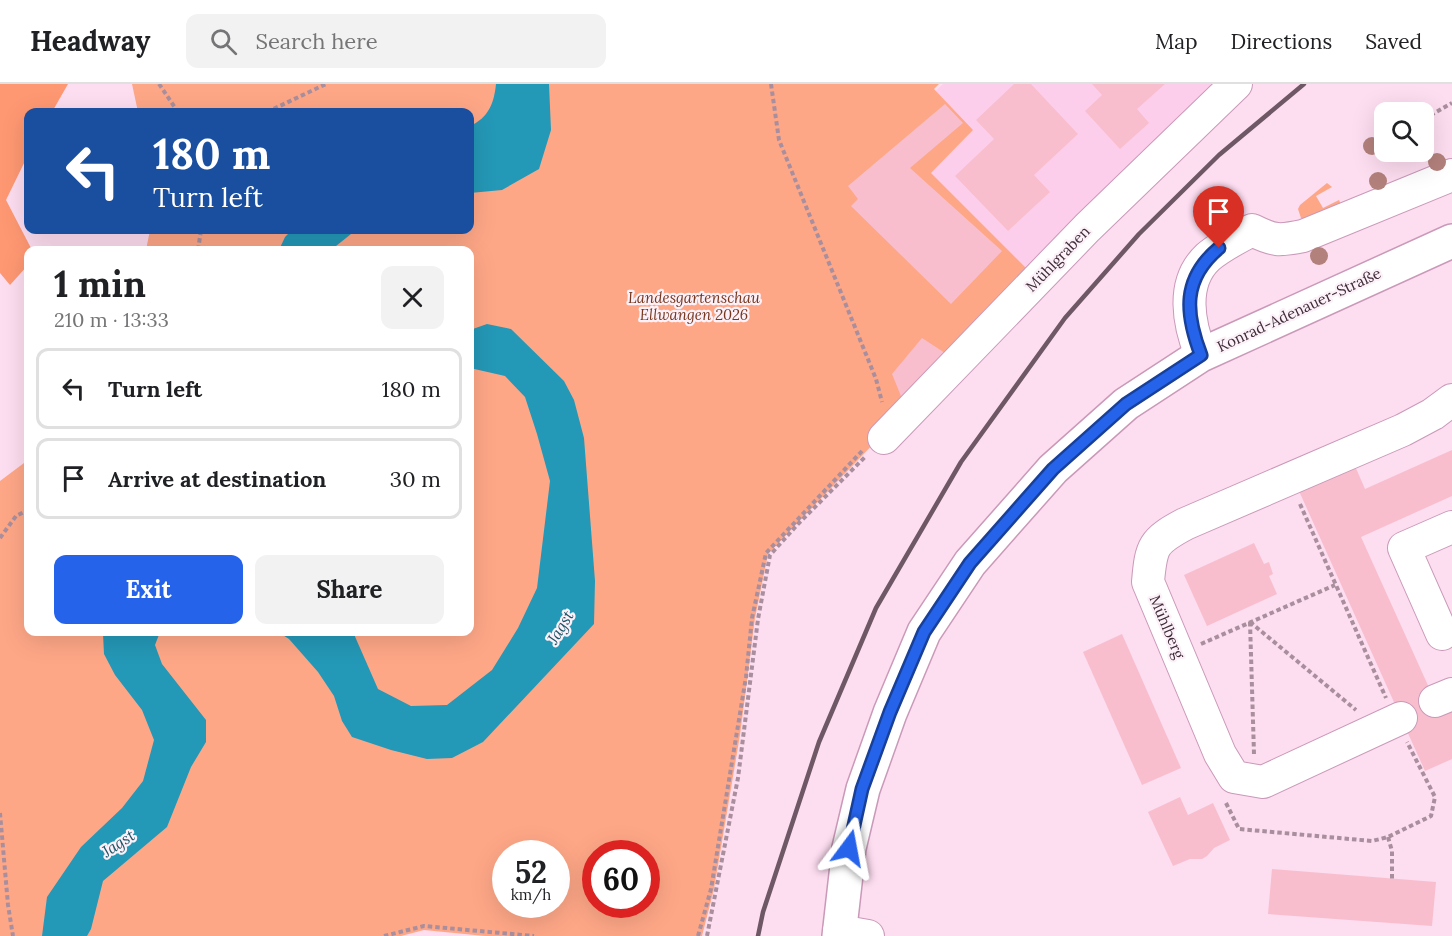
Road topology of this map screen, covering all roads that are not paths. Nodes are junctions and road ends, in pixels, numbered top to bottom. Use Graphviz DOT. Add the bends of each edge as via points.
graph roads {
  1 [pos="1236,84"];
  2 [pos="1452,176"];
  3 [pos="1452,240"];
  4 [pos="1201,355"];
  5 [pos="1452,400"];
  6 [pos="884,433"];
  7 [pos="1452,527"];
  8 [pos="1448,640"];
  9 [pos="1390,723"];
  10 [pos="849,934"];
  1 -- 6 [label="street, Mühlgraben"];
  2 -- 4 [label="street" via="1304,236 1271,239 1252,230 1219,248 1206,259 1191,286 1190,321"];
  3 -- 4 [label="main road, Konrad-Adenauer-Straße"];
  4 -- 10 [label="main road, Konrad-Adenauer-Straße" via="1126,404 1053,469 970,563 924,632 862,789 849,848"];
  5 -- 9 [label="street, Mühlberg" via="1403,430 1185,524 1162,536 1150,554 1148,582 1220,754 1234,777 1263,782"];
  7 -- 8 [label="street" via="1404,548"];
}
